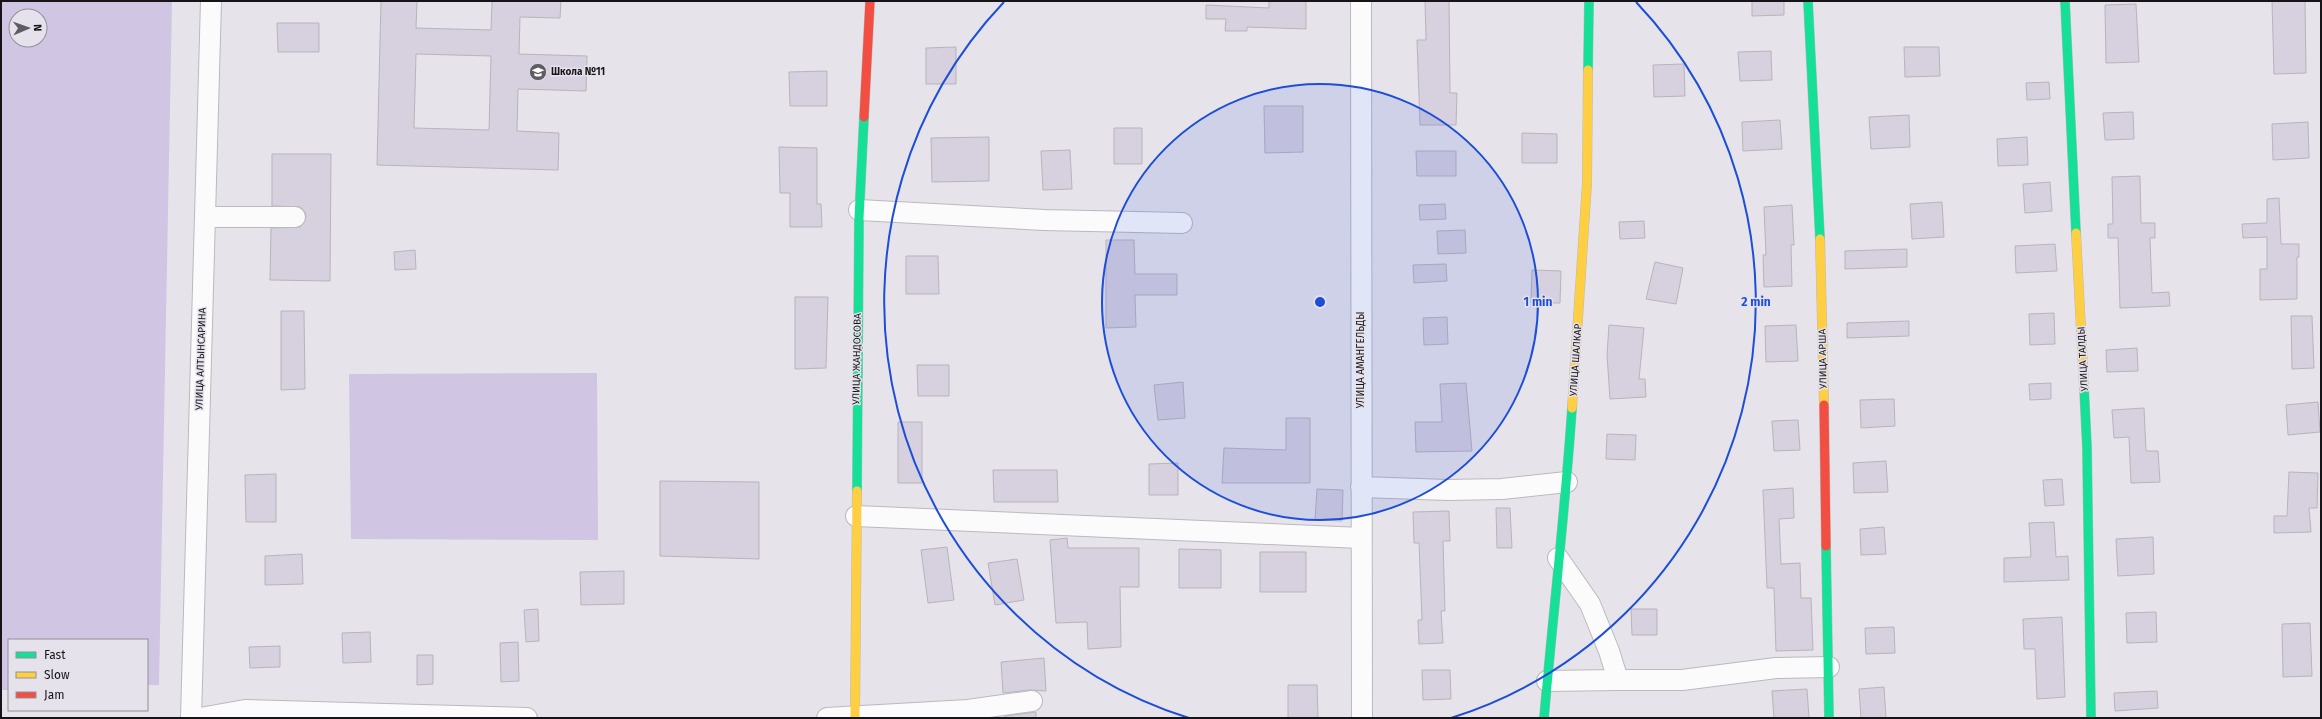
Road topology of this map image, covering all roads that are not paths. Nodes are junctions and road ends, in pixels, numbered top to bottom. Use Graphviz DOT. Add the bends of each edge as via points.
graph roads {
  1 [pos="212,1"];
  2 [pos="870,1"];
  3 [pos="1361,1"];
  4 [pos="1589,1"];
  5 [pos="1808,1"];
  6 [pos="2065,1"];
  7 [pos="859,210"];
  8 [pos="205,217"];
  9 [pos="295,217"];
  10 [pos="1182,223"];
  11 [pos="1567,482"];
  12 [pos="1361,487"];
  13 [pos="856,516"];
  14 [pos="1361,538"];
  15 [pos="1558,558"];
  16 [pos="1829,667"];
  17 [pos="1618,680"];
  18 [pos="1547,681"];
  19 [pos="1032,701"];
  20 [pos="482,717"];
  21 [pos="191,718"];
  22 [pos="200,718"];
  23 [pos="527,718"];
  24 [pos="827,718"];
  25 [pos="854,718"];
  26 [pos="1362,718"];
  27 [pos="1544,718"];
  28 [pos="1829,718"];
  29 [pos="2091,718"];
  1 -- 8 [label="street, УЛИЦА АЛТЫНСАРИНА"];
  2 -- 7 [label="street, УЛИЦА ЖАНДОСОВА"];
  3 -- 12 [label="street, УЛИЦА АМАНГЕЛЬДЫ"];
  4 -- 11 [label="street, УЛИЦА ШАЛКАР" via="1588,183"];
  5 -- 16 [label="street, УЛИЦА АРША" via="1822,273"];
  6 -- 29 [label="street, УЛИЦА ТАЛДЫ" via="2087,448"];
  7 -- 10 [label="street" via="1044,220"];
  7 -- 13 [label="street, УЛИЦА ЖАНДОСОВА"];
  8 -- 9 [label="street"];
  8 -- 21 [label="street, УЛИЦА АЛТЫНСАРИНА"];
  11 -- 12 [label="street" via="1486,489"];
  11 -- 15 [label="street, УЛИЦА ШАЛКАР"];
  12 -- 14 [label="street, УЛИЦА АМАНГЕЛЬДЫ"];
  13 -- 14 [label="street"];
  13 -- 25 [label="street, УЛИЦА ЖАНДОСОВА"];
  14 -- 26 [label="street, УЛИЦА АМАНГЕЛЬДЫ"];
  15 -- 17 [label="street" via="1590,604"];
  15 -- 18 [label="street, УЛИЦА ШАЛКАР"];
  16 -- 17 [label="street" via="1776,668 1682,680"];
  16 -- 28 [label="street, УЛИЦА АРША"];
  17 -- 18 [label="street"];
  18 -- 27 [label="street, УЛИЦА ШАЛКАР"];
  19 -- 25 [label="street" via="968,710"];
  20 -- 22 [label="street" via="245,710"];
  20 -- 23 [label="street"];
  24 -- 25 [label="street"];
}
